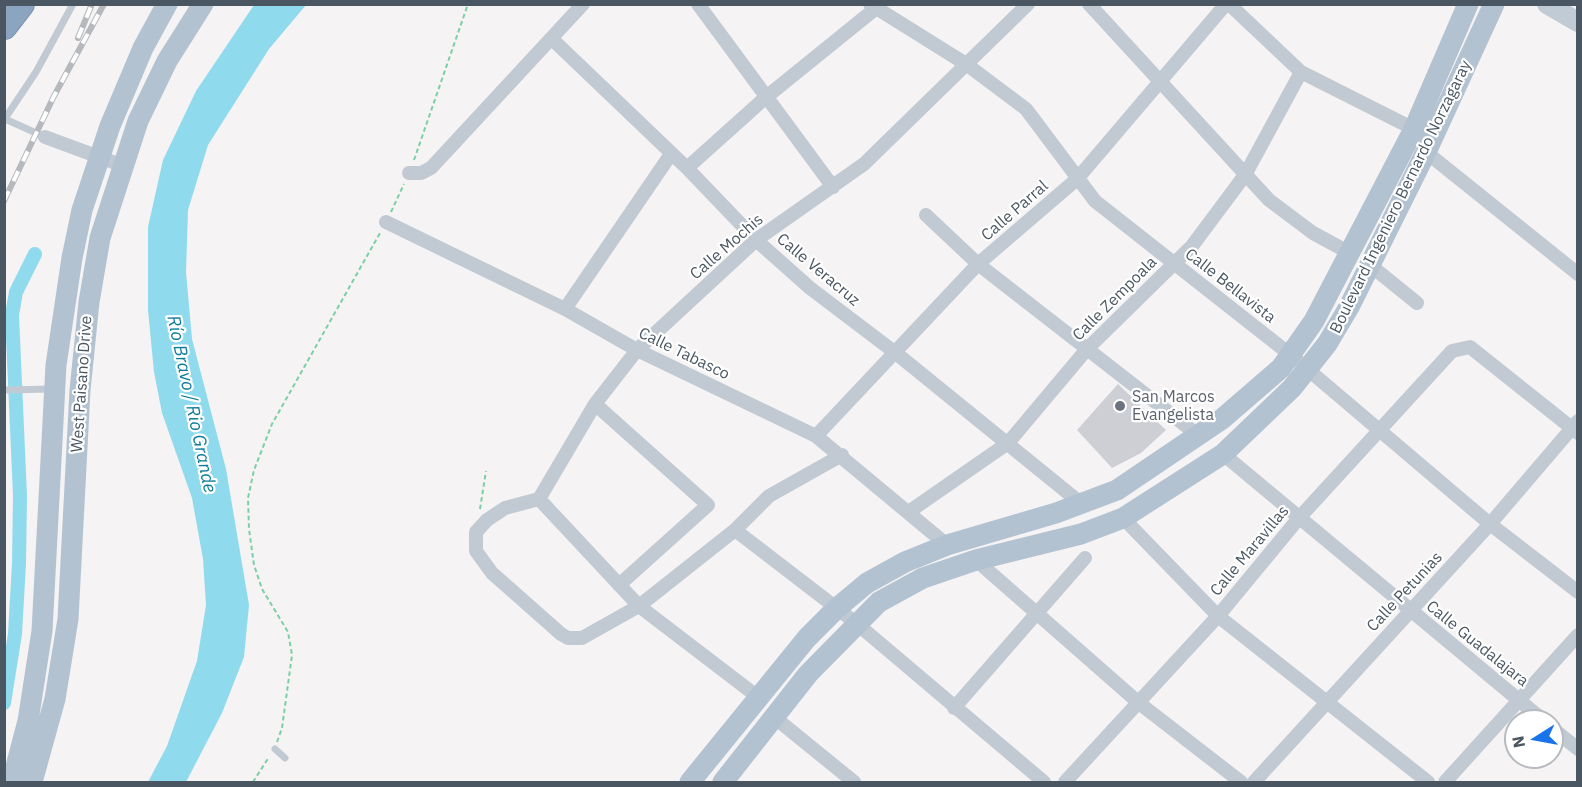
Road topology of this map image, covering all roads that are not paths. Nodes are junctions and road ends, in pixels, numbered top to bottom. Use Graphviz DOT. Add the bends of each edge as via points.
graph roads {
  1 [pos="21,4"];
  2 [pos="73,4"];
  3 [pos="167,4"];
  4 [pos="203,4"];
  5 [pos="583,4"];
  6 [pos="1028,4"];
  7 [pos="1089,4"];
  8 [pos="1228,4"];
  9 [pos="1468,4"];
  10 [pos="1494,4"];
  11 [pos="1547,4"];
  12 [pos="702,6"];
  13 [pos="872,7"];
  14 [pos="1578,22"];
  15 [pos="4,26"];
  16 [pos="552,39"];
  17 [pos="966,64"];
  18 [pos="1301,72"];
  19 [pos="1162,82"];
  20 [pos="765,98"];
  21 [pos="5,120"];
  22 [pos="1414,129"];
  23 [pos="45,137"];
  24 [pos="1426,152"];
  25 [pos="671,154"];
  26 [pos="99,158"];
  27 [pos="121,165"];
  28 [pos="687,168"];
  29 [pos="409,173"];
  30 [pos="1245,175"];
  31 [pos="1077,180"];
  32 [pos="833,187"];
  33 [pos="926,215"];
  34 [pos="386,222"];
  35 [pos="756,240"];
  36 [pos="1350,253"];
  37 [pos="978,264"];
  38 [pos="1174,264"];
  39 [pos="1370,265"];
  40 [pos="1578,274"];
  41 [pos="1417,303"];
  42 [pos="565,309"];
  43 [pos="1087,349"];
  44 [pos="637,350"];
  45 [pos="897,354"];
  46 [pos="1292,356"];
  47 [pos="1309,371"];
  48 [pos="54,389"];
  49 [pos="4,390"];
  50 [pos="80,390"];
  51 [pos="595,404"];
  52 [pos="1575,428"];
  53 [pos="1379,430"];
  54 [pos="816,436"];
  55 [pos="1199,436"];
  56 [pos="1008,443"];
  57 [pos="1223,454"];
  58 [pos="842,455"];
  59 [pos="539,499"];
  60 [pos="1083,505"];
  61 [pos="910,511"];
  62 [pos="1122,518"];
  63 [pos="1299,518"];
  64 [pos="1490,524"];
  65 [pos="735,530"];
  66 [pos="947,545"];
  67 [pos="1085,558"];
  68 [pos="976,560"];
  69 [pos="619,585"];
  70 [pos="1578,592"];
  71 [pos="639,606"];
  72 [pos="837,608"];
  73 [pos="1410,610"];
  74 [pos="1035,613"];
  75 [pos="1218,616"];
  76 [pos="856,623"];
  77 [pos="1578,635"];
  78 [pos="758,697"];
  79 [pos="1518,699"];
  80 [pos="1326,702"];
  81 [pos="1139,703"];
  82 [pos="954,708"];
  83 [pos="1530,709"];
  84 [pos="774,717"];
  85 [pos="1564,738"];
  86 [pos="275,749"];
  87 [pos="1578,749"];
  88 [pos="285,758"];
  89 [pos="12,783"];
  90 [pos="32,783"];
  91 [pos="690,783"];
  92 [pos="723,783"];
  93 [pos="854,783"];
  94 [pos="1044,783"];
  95 [pos="1065,783"];
  96 [pos="1241,783"];
  97 [pos="1254,783"];
  98 [pos="1428,783"];
  99 [pos="1444,783"];
  1 -- 15 [label="highway"];
  2 -- 21 [label="lane"];
  3 -- 26 [label="main road, West Paisano Drive" via="126,87"];
  4 -- 27 [label="main road, West Paisano Drive" via="167,61"];
  5 -- 16 [label="street"];
  6 -- 17 [label="street, Calle Mochis"];
  7 -- 19 [label="street"];
  8 -- 18 [label="street"];
  8 -- 19 [label="street, Calle Parral"];
  9 -- 22 [label="main road, Boulevard Ingeniero Bernardo Norzagaray"];
  10 -- 24 [label="main road, Boulevard Ingeniero Bernardo Norzagaray"];
  11 -- 14 [label="street"];
  12 -- 20 [label="street"];
  13 -- 17 [label="street, Calle Bellavista"];
  13 -- 20 [label="street"];
  16 -- 25 [label="street, Calle Veracruz"];
  16 -- 29 [label="street" via="430,168"];
  17 -- 31 [label="street, Calle Bellavista" via="1026,109"];
  17 -- 32 [label="street, Calle Mochis" via="864,164"];
  18 -- 22 [label="street"];
  18 -- 30 [label="street, Calle Zempoala"];
  19 -- 30 [label="street"];
  19 -- 31 [label="street, Calle Parral"];
  20 -- 28 [label="street"];
  20 -- 32 [label="street"];
  21 -- 23 [label="lane"];
  22 -- 36 [label="main road, Boulevard Ingeniero Bernardo Norzagaray"];
  23 -- 26 [label="street"];
  24 -- 39 [label="main road, Boulevard Ingeniero Bernardo Norzagaray"];
  24 -- 40 [label="street"];
  25 -- 28 [label="street, Calle Veracruz"];
  25 -- 42 [label="street"];
  26 -- 27 [label="street"];
  26 -- 48 [label="main road, West Paisano Drive" via="81,210"];
  27 -- 50 [label="main road, West Paisano Drive" via="100,238"];
  28 -- 35 [label="street, Calle Veracruz"];
  30 -- 36 [label="street" via="1287,215"];
  30 -- 38 [label="street, Calle Zempoala"];
  31 -- 37 [label="street, Calle Parral"];
  31 -- 38 [label="street, Calle Bellavista" via="1095,201"];
  32 -- 35 [label="street, Calle Mochis"];
  33 -- 37 [label="street"];
  34 -- 42 [label="street, Calle Tabasco"];
  35 -- 44 [label="street, Calle Mochis"];
  35 -- 45 [label="street, Calle Veracruz" via="810,288"];
  36 -- 46 [label="main road, Boulevard Ingeniero Bernardo Norzagaray"];
  37 -- 43 [label="street"];
  37 -- 45 [label="street, Calle Parral"];
  38 -- 43 [label="street, Calle Zempoala"];
  38 -- 46 [label="street, Calle Bellavista"];
  39 -- 41 [label="street"];
  39 -- 47 [label="main road, Boulevard Ingeniero Bernardo Norzagaray" via="1328,344"];
  42 -- 44 [label="street, Calle Tabasco"];
  43 -- 55 [label="street"];
  43 -- 56 [label="street, Calle Zempoala"];
  44 -- 51 [label="street, Calle Mochis"];
  44 -- 54 [label="street, Calle Tabasco"];
  45 -- 54 [label="street, Calle Parral"];
  45 -- 56 [label="street, Calle Veracruz"];
  46 -- 47 [label="street, Calle Bellavista"];
  46 -- 55 [label="main road, Boulevard Ingeniero Bernardo Norzagaray" via="1250,397"];
  47 -- 53 [label="street, Calle Bellavista"];
  47 -- 57 [label="main road, Boulevard Ingeniero Bernardo Norzagaray"];
  48 -- 49 [label="lane"];
  48 -- 50 [label="main road"];
  48 -- 89 [label="main road, West Paisano Drive" via="42,631 28,721"];
  50 -- 90 [label="main road, West Paisano Drive" via="68,619 55,699"];
  51 -- 59 [label="street, Calle Mochis"];
  51 -- 69 [label="street" via="708,505"];
  52 -- 53 [label="street, Calle Maravillas" via="1465,346 1452,351"];
  52 -- 64 [label="street, Calle Petunias"];
  53 -- 63 [label="street, Calle Maravillas"];
  53 -- 64 [label="street, Calle Bellavista"];
  54 -- 58 [label="street, Calle Tabasco"];
  55 -- 60 [label="main road, Boulevard Ingeniero Bernardo Norzagaray" via="1125,485"];
  56 -- 60 [label="street, Calle Veracruz"];
  56 -- 61 [label="street, Calle Zempoala"];
  57 -- 62 [label="main road, Boulevard Ingeniero Bernardo Norzagaray"];
  57 -- 63 [label="street, Calle Guadalajara"];
  58 -- 61 [label="street, Calle Tabasco"];
  58 -- 65 [label="street" via="769,496"];
  59 -- 69 [label="street"];
  59 -- 71 [label="street" via="499,510 476,532 477,551 492,573 561,634 573,639 589,636"];
  60 -- 66 [label="main road, Boulevard Ingeniero Bernardo Norzagaray"];
  61 -- 66 [label="street, Calle Tabasco"];
  62 -- 68 [label="main road, Boulevard Ingeniero Bernardo Norzagaray" via="1081,534"];
  62 -- 75 [label="street"];
  63 -- 73 [label="street, Calle Guadalajara"];
  63 -- 75 [label="street, Calle Maravillas"];
  64 -- 70 [label="street, Calle Bellavista"];
  64 -- 73 [label="street, Calle Petunias"];
  65 -- 71 [label="street"];
  65 -- 72 [label="street"];
  66 -- 72 [label="main road, Boulevard Ingeniero Bernardo Norzagaray" via="888,570"];
  67 -- 74 [label="street"];
  68 -- 74 [label="street"];
  68 -- 76 [label="main road, Boulevard Ingeniero Bernardo Norzagaray" via="906,585"];
  69 -- 71 [label="street"];
  71 -- 78 [label="street"];
  72 -- 76 [label="street"];
  72 -- 78 [label="main road, Boulevard Ingeniero Bernardo Norzagaray"];
  73 -- 79 [label="street, Calle Guadalajara"];
  73 -- 80 [label="street, Calle Petunias"];
  74 -- 81 [label="street"];
  74 -- 82 [label="street"];
  75 -- 80 [label="street"];
  75 -- 81 [label="street, Calle Maravillas"];
  76 -- 82 [label="street"];
  76 -- 84 [label="main road, Boulevard Ingeniero Bernardo Norzagaray"];
  77 -- 79 [label="street"];
  78 -- 91 [label="main road, Boulevard Ingeniero Bernardo Norzagaray"];
  79 -- 83 [label="street, Calle Guadalajara"];
  79 -- 99 [label="street"];
  80 -- 97 [label="street, Calle Petunias"];
  80 -- 98 [label="street"];
  81 -- 95 [label="street, Calle Maravillas"];
  81 -- 96 [label="street"];
  82 -- 94 [label="street"];
  84 -- 92 [label="main road, Boulevard Ingeniero Bernardo Norzagaray"];
  84 -- 93 [label="street"];
  85 -- 87 [label="street"];
  86 -- 88 [label="lane"];
}
